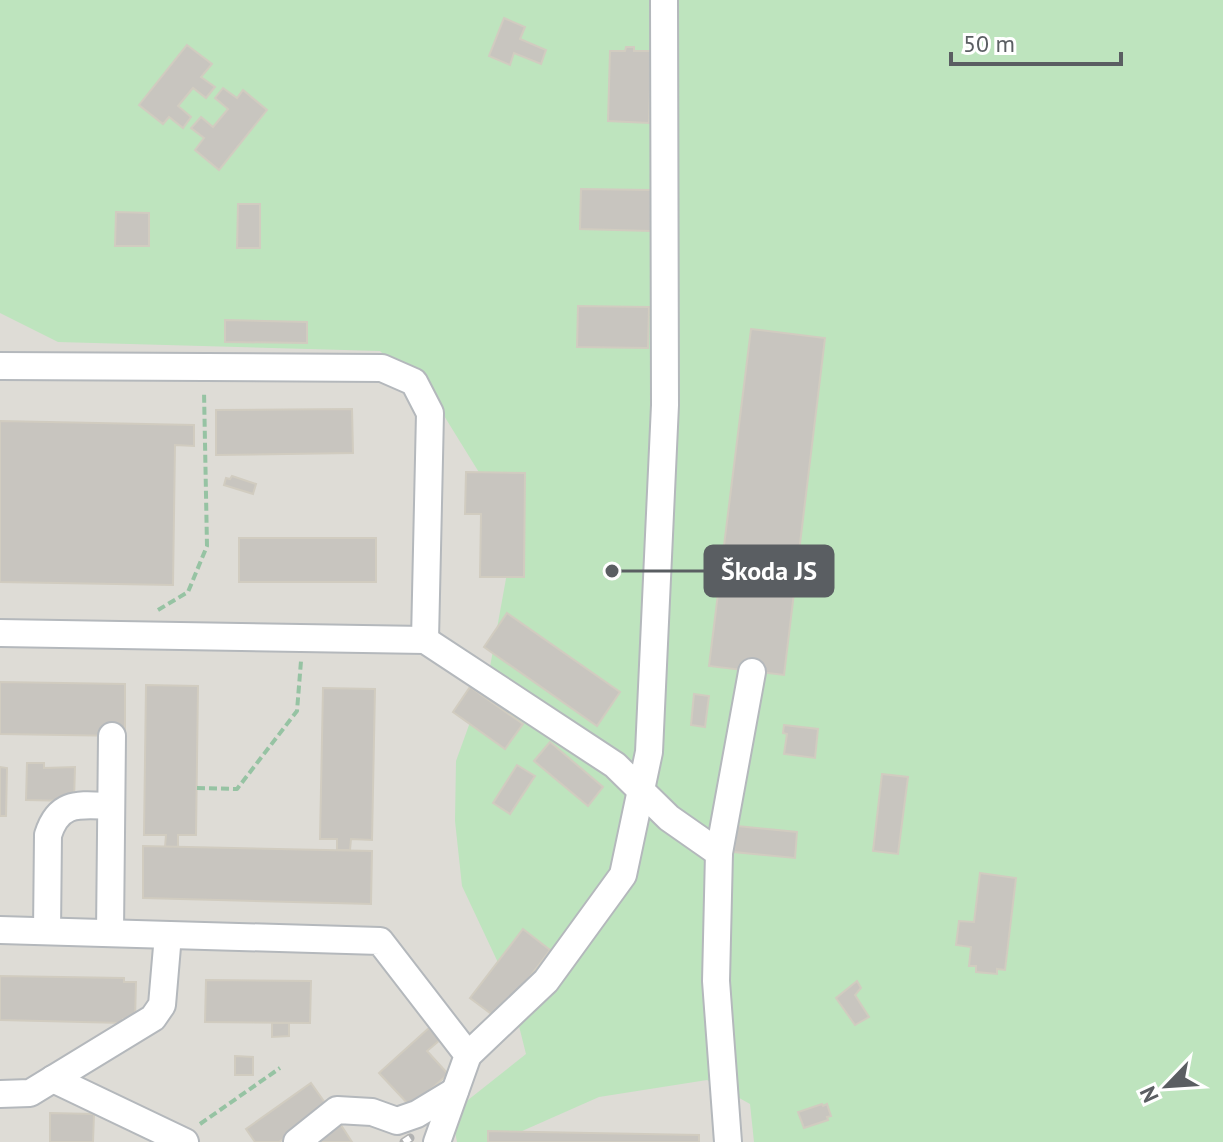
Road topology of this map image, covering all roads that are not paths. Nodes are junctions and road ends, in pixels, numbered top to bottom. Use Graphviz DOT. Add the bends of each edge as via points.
graph roads {
  1 [pos="664,0"];
  2 [pos="0,366"];
  3 [pos="0,633"];
  4 [pos="425,640"];
  5 [pos="752,672"];
  6 [pos="112,736"];
  7 [pos="641,791"];
  8 [pos="111,806"];
  9 [pos="719,853"];
  10 [pos="0,930"];
  11 [pos="47,931"];
  12 [pos="110,933"];
  13 [pos="168,935"];
  14 [pos="468,1055"];
  15 [pos="53,1079"];
  16 [pos="455,1091"];
  17 [pos="0,1094"];
  18 [pos="182,1140"];
  19 [pos="297,1142"];
  20 [pos="437,1142"];
  21 [pos="728,1142"];
  1 -- 7 [label="lane" via="665,405 649,752"];
  2 -- 4 [label="lane" via="382,368 414,382 430,413"];
  3 -- 4 [label="lane"];
  4 -- 7 [label="lane" via="615,765"];
  5 -- 9 [label="lane"];
  6 -- 8 [label="lane"];
  7 -- 9 [label="lane"];
  7 -- 14 [label="lane" via="623,875 546,981"];
  8 -- 11 [label="lane" via="64,808 53,820 48,835"];
  8 -- 12 [label="lane"];
  9 -- 21 [label="lane" via="716,981"];
  10 -- 11 [label="lane"];
  11 -- 12 [label="lane"];
  12 -- 13 [label="lane"];
  13 -- 14 [label="lane" via="380,941"];
  13 -- 15 [label="lane" via="162,1005 153,1018"];
  14 -- 16 [label="lane"];
  15 -- 17 [label="lane" via="30,1093"];
  15 -- 18 [label="lane"];
  16 -- 19 [label="lane" via="397,1121 372,1112 337,1110"];
  16 -- 20 [label="lane"];
}
